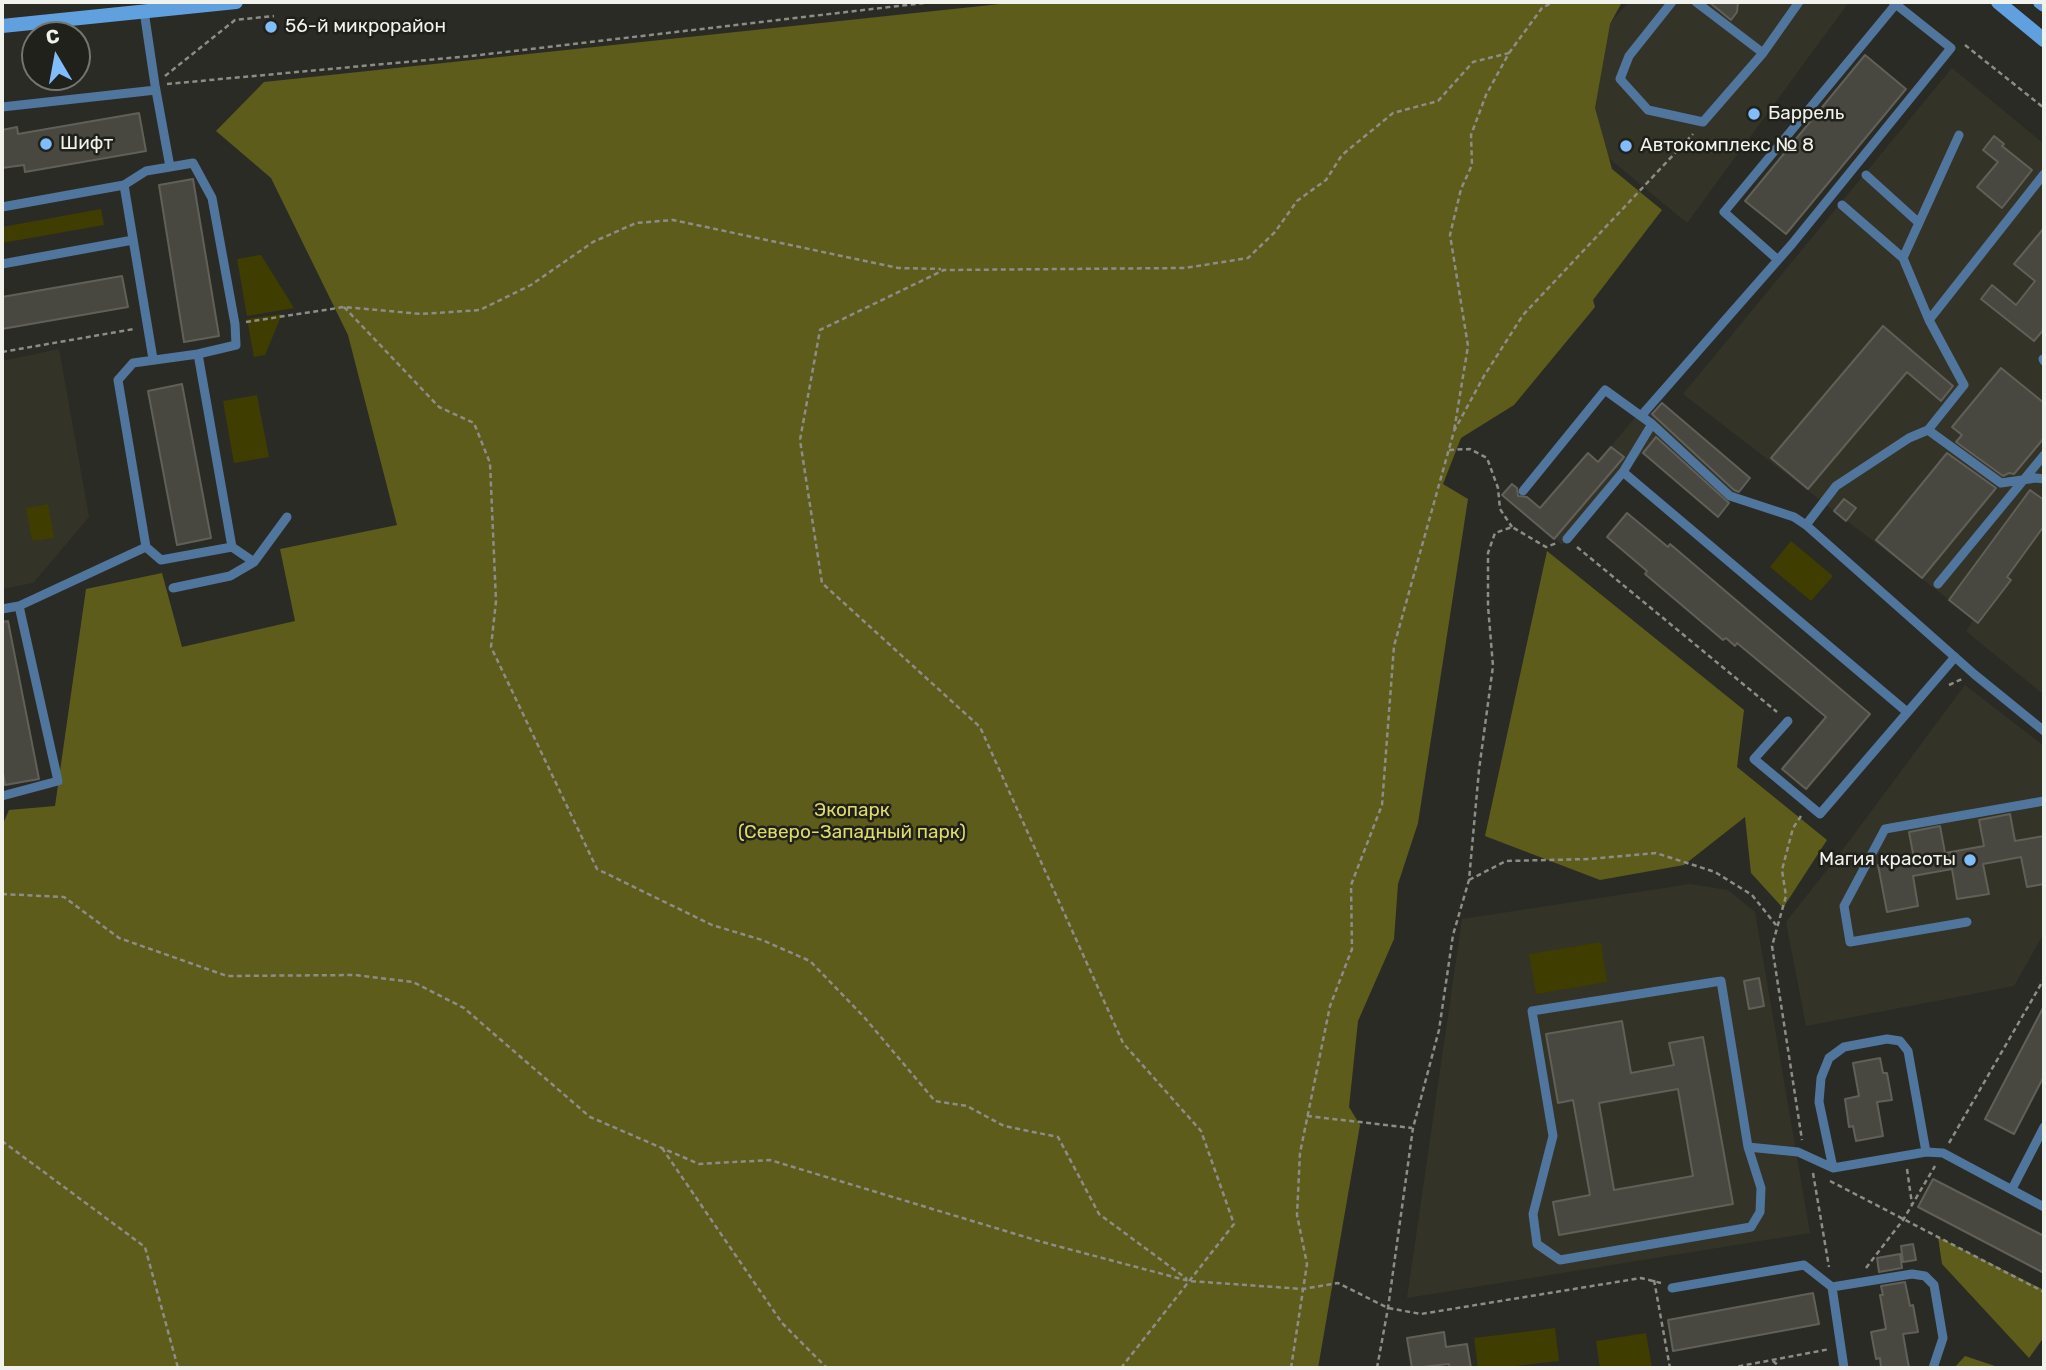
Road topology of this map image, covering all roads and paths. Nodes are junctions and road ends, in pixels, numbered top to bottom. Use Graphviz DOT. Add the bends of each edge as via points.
graph roads {
  1 [pos="236,2"];
  2 [pos="932,2"];
  3 [pos="1553,2"];
  4 [pos="1672,2"];
  5 [pos="1696,2"];
  6 [pos="1799,2"];
  7 [pos="1998,2"];
  8 [pos="2040,2"];
  9 [pos="1894,3"];
  10 [pos="2044,5"];
  11 [pos="144,11"];
  12 [pos="274,16"];
  13 [pos="2,26"];
  14 [pos="2044,40"];
  15 [pos="1962,43"];
  16 [pos="1509,52"];
  17 [pos="1763,53"];
  18 [pos="155,87"];
  19 [pos="2,107"];
  20 [pos="2044,108"];
  21 [pos="1703,122"];
  22 [pos="1959,135"];
  23 [pos="170,167"];
  24 [pos="1866,174"];
  25 [pos="2044,174"];
  26 [pos="124,185"];
  27 [pos="1842,205"];
  28 [pos="2,207"];
  29 [pos="1919,223"];
  30 [pos="133,240"];
  31 [pos="1903,258"];
  32 [pos="1778,260"];
  33 [pos="2,264"];
  34 [pos="944,270"];
  35 [pos="344,307"];
  36 [pos="1929,320"];
  37 [pos="236,324"];
  38 [pos="148,327"];
  39 [pos="2,352"];
  40 [pos="198,354"];
  41 [pos="153,359"];
  42 [pos="1641,416"];
  43 [pos="1652,425"];
  44 [pos="1928,430"];
  45 [pos="1454,431"];
  46 [pos="1449,450"];
  47 [pos="2044,455"];
  48 [pos="1623,472"];
  49 [pos="2024,479"];
  50 [pos="2044,479"];
  51 [pos="1523,491"];
  52 [pos="287,517"];
  53 [pos="1806,525"];
  54 [pos="1512,527"];
  55 [pos="1567,539"];
  56 [pos="145,547"];
  57 [pos="232,547"];
  58 [pos="254,562"];
  59 [pos="1938,584"];
  60 [pos="173,588"];
  61 [pos="19,606"];
  62 [pos="2,609"];
  63 [pos="1955,657"];
  64 [pos="1907,712"];
  65 [pos="1788,721"];
  66 [pos="2044,731"];
  67 [pos="2,796"];
  68 [pos="2044,801"];
  69 [pos="1809,805"];
  70 [pos="1469,880"];
  71 [pos="2,894"];
  72 [pos="1967,922"];
  73 [pos="1776,925"];
  74 [pos="2044,979"];
  75 [pos="1307,1115"];
  76 [pos="2044,1127"];
  77 [pos="1413,1128"];
  78 [pos="2,1141"];
  79 [pos="1748,1147"];
  80 [pos="662,1148"];
  81 [pos="1926,1152"];
  82 [pos="1943,1153"];
  83 [pos="1807,1155"];
  84 [pos="1905,1156"];
  85 [pos="1833,1168"];
  86 [pos="1813,1172"];
  87 [pos="2012,1189"];
  88 [pos="1912,1204"];
  89 [pos="2044,1207"];
  90 [pos="1903,1220"];
  91 [pos="1654,1280"];
  92 [pos="1189,1281"];
  93 [pos="1853,1284"];
  94 [pos="1832,1287"];
  95 [pos="1672,1288"];
  96 [pos="1303,1289"];
  97 [pos="2044,1292"];
  98 [pos="1388,1308"];
  99 [pos="1841,1346"];
  100 [pos="1773,1361"];
  101 [pos="1749,1367"];
  102 [pos="178,1368"];
  103 [pos="827,1368"];
  104 [pos="1121,1368"];
  105 [pos="1291,1368"];
  106 [pos="1377,1368"];
  107 [pos="1670,1368"];
  108 [pos="1730,1368"];
  109 [pos="1781,1368"];
  110 [pos="1844,1368"];
  111 [pos="1933,1368"];
  1 -- 11 [label="street"];
  2 -- 18 [label="path" via="471,56"];
  3 -- 16 [label="path" via="1542,8"];
  4 -- 21 [label="lane" via="1629,56 1620,79 1648,110"];
  5 -- 17 [label="lane"];
  6 -- 17 [label="lane"];
  7 -- 14 [label="street"];
  8 -- 10 [label="street"];
  9 -- 32 [label="lane" via="1724,212"];
  9 -- 32 [label="lane" via="1951,48"];
  11 -- 13 [label="street"];
  11 -- 18 [label="lane"];
  12 -- 18 [label="path" via="235,20"];
  15 -- 20 [label="path"];
  16 -- 34 [label="path" via="1474,62 1438,101 1393,113 1342,155 1326,180 1297,201 1275,232 1248,258 1185,268"];
  16 -- 45 [label="path" via="1471,135 1472,164 1450,235 1468,346"];
  17 -- 21 [label="lane"];
  18 -- 19 [label="lane"];
  18 -- 23 [label="lane"];
  21 -- 45 [label="path" via="1523,314"];
  22 -- 29 [label="lane"];
  23 -- 26 [label="lane" via="146,171"];
  23 -- 37 [label="lane" via="192,163 212,198"];
  24 -- 29 [label="lane"];
  25 -- 36 [label="lane"];
  26 -- 28 [label="lane"];
  26 -- 30 [label="lane"];
  27 -- 31 [label="lane"];
  29 -- 31 [label="lane"];
  30 -- 33 [label="lane"];
  30 -- 38 [label="lane"];
  31 -- 36 [label="lane"];
  32 -- 42 [label="lane"];
  34 -- 35 [label="path" via="898,268 673,220 636,223 593,242 531,285 480,310 421,314"];
  34 -- 92 [label="path" via="820,330 800,440 822,583 980,727 1124,1043 1201,1131 1234,1224"];
  35 -- 37 [label="path"];
  35 -- 92 [label="path" via="439,407 474,422 490,463 496,601 491,648 597,869 712,925 810,961 935,1101 967,1106 1004,1126 1058,1137 1099,1214"];
  36 -- 44 [label="lane" via="1964,385"];
  37 -- 40 [label="lane" via="236,345"];
  38 -- 39 [label="path"];
  38 -- 41 [label="lane"];
  40 -- 41 [label="lane"];
  40 -- 57 [label="lane"];
  41 -- 56 [label="lane" via="133,363 118,380"];
  42 -- 43 [label="lane"];
  42 -- 51 [label="lane" via="1605,390"];
  43 -- 48 [label="lane"];
  43 -- 53 [label="lane" via="1730,496"];
  44 -- 49 [label="lane" via="2001,483"];
  44 -- 53 [label="lane" via="1836,486"];
  45 -- 46 [label="path"];
  46 -- 54 [label="path" via="1471,449 1487,457 1500,509"];
  46 -- 75 [label="path" via="1394,646 1382,805 1350,885 1352,948 1330,1006"];
  47 -- 49 [label="lane"];
  48 -- 55 [label="lane"];
  48 -- 64 [label="lane"];
  49 -- 50 [label="lane"];
  49 -- 59 [label="lane"];
  52 -- 58 [label="lane"];
  53 -- 63 [label="lane"];
  54 -- 55 [label="path" via="1546,547"];
  54 -- 70 [label="path" via="1495,533 1488,553 1493,666"];
  55 -- 65 [label="path"];
  56 -- 57 [label="lane" via="161,560"];
  56 -- 61 [label="lane"];
  57 -- 58 [label="lane"];
  58 -- 60 [label="lane" via="230,576"];
  61 -- 62 [label="lane"];
  61 -- 67 [label="lane" via="58,781"];
  63 -- 64 [label="lane"];
  63 -- 66 [label="lane"];
  64 -- 69 [label="lane" via="1820,814"];
  65 -- 69 [label="lane" via="1754,759"];
  68 -- 72 [label="lane" via="1885,829 1844,906 1850,942"];
  69 -- 73 [label="path" via="1793,828 1782,870 1786,896"];
  70 -- 73 [label="path" via="1506,861 1656,853 1716,872 1752,895"];
  70 -- 77 [label="path" via="1453,935 1439,1030"];
  71 -- 80 [label="path" via="64,897 119,938 227,976 355,975 413,982 464,1008 590,1117"];
  73 -- 83 [label="path" via="1772,946"];
  74 -- 82 [label="path"];
  75 -- 77 [label="path"];
  75 -- 96 [label="path" via="1297,1215 1307,1264"];
  76 -- 87 [label="lane"];
  77 -- 98 [label="path"];
  78 -- 102 [label="path" via="145,1247"];
  79 -- 79 [label="lane" via="1761,1188 1760,1212 1751,1227 1560,1260 1537,1244 1533,1214 1553,1136 1532,1011 1720,981"];
  79 -- 83 [label="lane"];
  80 -- 92 [label="path" via="699,1164 770,1160"];
  80 -- 103 [label="path" via="782,1323"];
  81 -- 82 [label="lane"];
  81 -- 84 [label="lane"];
  81 -- 85 [label="lane" via="1908,1051 1900,1041 1887,1039 1844,1047 1829,1058 1819,1102"];
  82 -- 87 [label="lane"];
  82 -- 88 [label="path"];
  83 -- 85 [label="lane"];
  83 -- 86 [label="path"];
  84 -- 85 [label="lane"];
  84 -- 88 [label="path"];
  86 -- 90 [label="path"];
  86 -- 94 [label="path"];
  87 -- 89 [label="lane"];
  88 -- 90 [label="path"];
  90 -- 93 [label="path"];
  90 -- 97 [label="path"];
  91 -- 95 [label="path"];
  91 -- 98 [label="path" via="1421,1314"];
  91 -- 107 [label="path"];
  92 -- 96 [label="path"];
  92 -- 104 [label="path"];
  93 -- 94 [label="lane"];
  93 -- 111 [label="lane" via="1912,1274 1925,1276 1934,1285 1943,1338"];
  94 -- 95 [label="lane" via="1804,1265"];
  94 -- 99 [label="lane"];
  96 -- 98 [label="path" via="1338,1283"];
  96 -- 105 [label="path"];
  98 -- 106 [label="path"];
  99 -- 100 [label="path"];
  99 -- 110 [label="lane"];
  100 -- 101 [label="path"];
  100 -- 109 [label="path"];
  101 -- 108 [label="path"];
}
